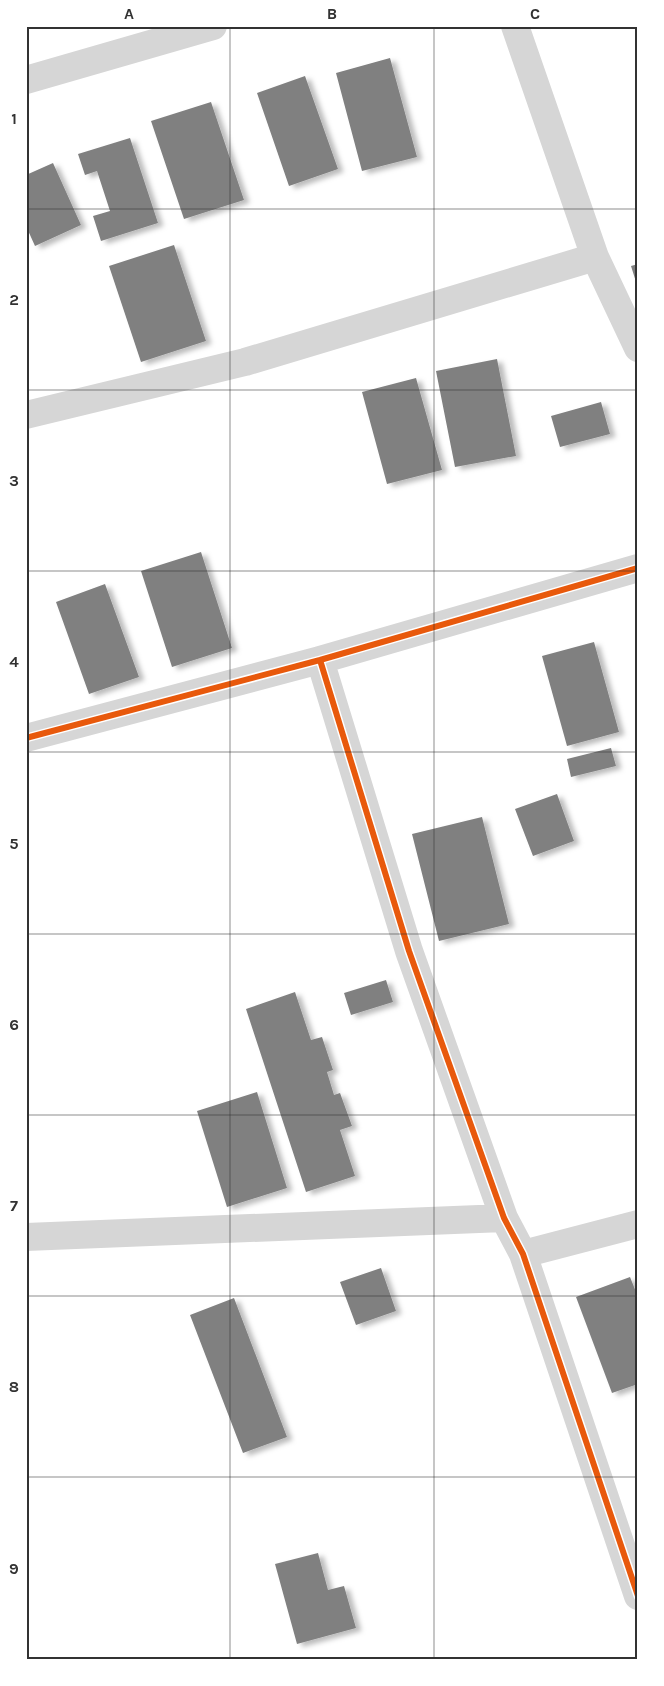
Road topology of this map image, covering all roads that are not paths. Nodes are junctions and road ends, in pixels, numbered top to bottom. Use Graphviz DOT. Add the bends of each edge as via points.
graph roads {
  1 [pos="213,26"];
  2 [pos="516,26"];
  3 [pos="26,80"];
  4 [pos="595,257"];
  5 [pos="638,348"];
  6 [pos="26,415"];
  7 [pos="638,568"];
  8 [pos="320,660"];
  9 [pos="26,738"];
  10 [pos="504,1218"];
  11 [pos="638,1224"];
  12 [pos="26,1237"];
  13 [pos="523,1254"];
  14 [pos="631,1553"];
  15 [pos="638,1596"];
  1 -- 3 [label="street"];
  2 -- 4 [label="street"];
  4 -- 5 [label="street"];
  4 -- 6 [label="street" via="245,362"];
  7 -- 8 [label="street"];
  8 -- 9 [label="street"];
  8 -- 10 [label="street" via="409,950"];
  10 -- 12 [label="street"];
  10 -- 13 [label="street"];
  11 -- 13 [label="street"];
  13 -- 14 [label="street"];
  14 -- 15 [label="street"];
}
